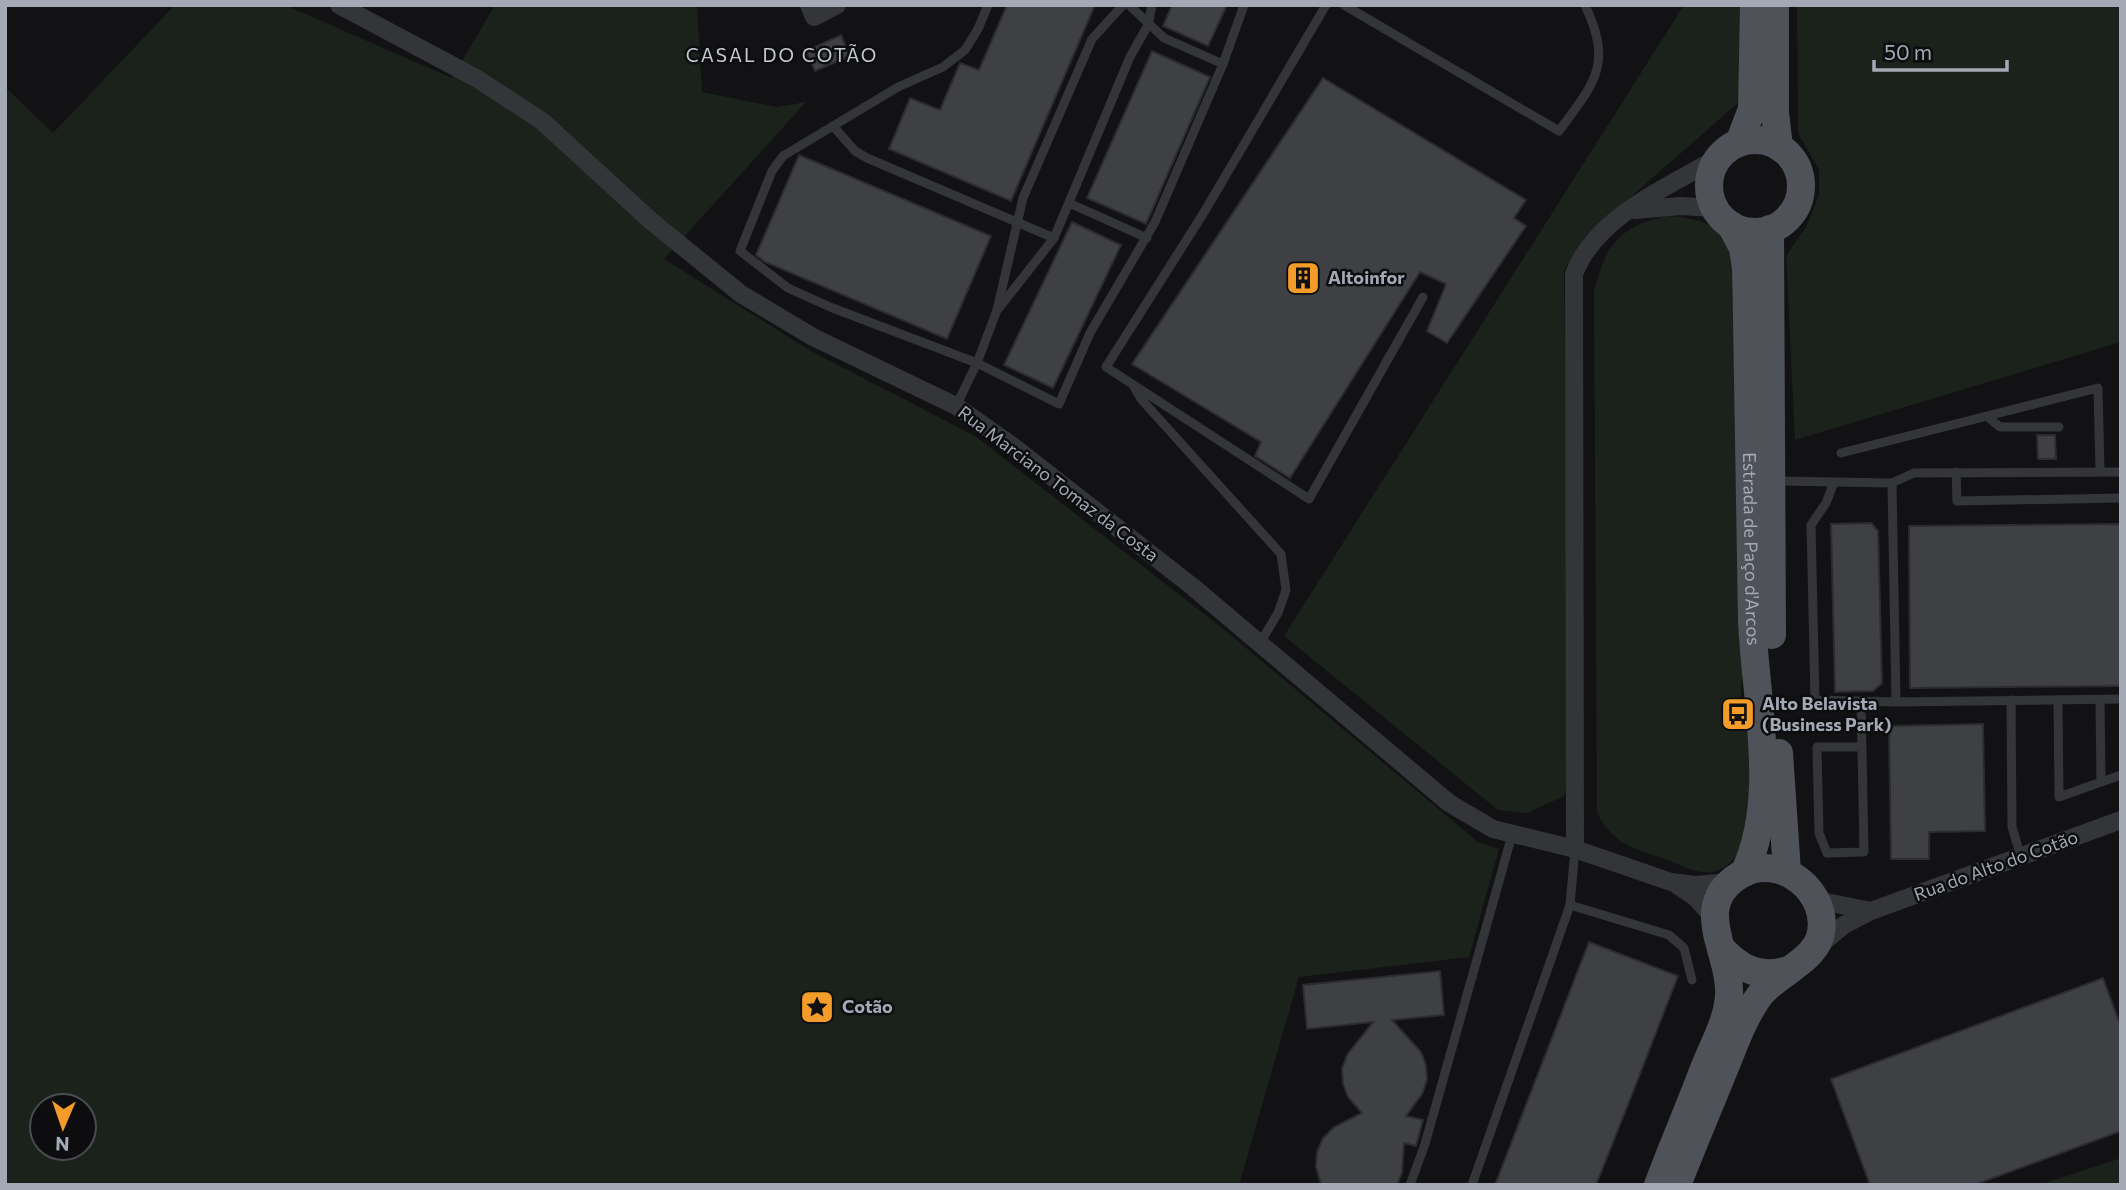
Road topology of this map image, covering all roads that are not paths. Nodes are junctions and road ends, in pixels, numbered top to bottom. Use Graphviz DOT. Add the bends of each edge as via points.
graph roads {
  1 [pos="339,5"];
  2 [pos="837,5"];
  3 [pos="988,5"];
  4 [pos="1123,5"];
  5 [pos="1129,5"];
  6 [pos="1152,5"];
  7 [pos="1244,5"];
  8 [pos="1326,5"];
  9 [pos="1344,5"];
  10 [pos="1585,5"];
  11 [pos="1754,5"];
  12 [pos="1775,5"];
  13 [pos="812,11"];
  14 [pos="1147,25"];
  15 [pos="1223,64"];
  16 [pos="833,126"];
  17 [pos="1779,147"];
  18 [pos="1729,150"];
  19 [pos="1069,203"];
  20 [pos="1628,210"];
  21 [pos="1723,217"];
  22 [pos="1016,222"];
  23 [pos="1770,229"];
  24 [pos="1054,238"];
  25 [pos="1147,238"];
  26 [pos="1423,297"];
  27 [pos="997,310"];
  28 [pos="977,363"];
  29 [pos="1132,382"];
  30 [pos="956,406"];
  31 [pos="1989,418"];
  32 [pos="2059,427"];
  33 [pos="1841,453"];
  34 [pos="2100,470"];
  35 [pos="1956,472"];
  36 [pos="2121,472"];
  37 [pos="1770,481"];
  38 [pos="1834,482"];
  39 [pos="1892,482"];
  40 [pos="2121,498"];
  41 [pos="1260,643"];
  42 [pos="2121,699"];
  43 [pos="2011,700"];
  44 [pos="2058,700"];
  45 [pos="2100,700"];
  46 [pos="1861,701"];
  47 [pos="1896,702"];
  48 [pos="1862,747"];
  49 [pos="2121,775"];
  50 [pos="2101,782"];
  51 [pos="2121,820"];
  52 [pos="1512,835"];
  53 [pos="1575,849"];
  54 [pos="2021,857"];
  55 [pos="1787,872"];
  56 [pos="1737,877"];
  57 [pos="1671,882"];
  58 [pos="1816,900"];
  59 [pos="1570,905"];
  60 [pos="1871,911"];
  61 [pos="1714,918"];
  62 [pos="1721,948"];
  63 [pos="1815,949"];
  64 [pos="1787,970"];
  65 [pos="1692,980"];
  66 [pos="1410,1185"];
  67 [pos="1472,1185"];
  68 [pos="1658,1185"];
  69 [pos="1677,1185"];
  1 -- 30 [label="street, Rua Marciano Tomaz da Costa" via="476,78 531,113 650,221 741,294 813,337"];
  2 -- 13 [label="street"];
  3 -- 16 [label="lane" via="965,50 943,67 898,87"];
  4 -- 22 [label="lane" via="1092,39"];
  5 -- 14 [label="lane"];
  6 -- 14 [label="lane"];
  7 -- 15 [label="lane"];
  8 -- 29 [label="lane" via="1107,367"];
  9 -- 10 [label="lane" via="1559,131 1598,71 1597,31"];
  11 -- 18 [label="main road, Estrada de Paço d'Arcos" via="1752,109"];
  12 -- 17 [label="main road"];
  14 -- 15 [label="lane" via="1164,38"];
  14 -- 19 [label="lane"];
  15 -- 25 [label="lane"];
  16 -- 22 [label="lane" via="867,158"];
  16 -- 28 [label="lane" via="783,156 772,171 740,251 788,288"];
  17 -- 18 [label="main road" via="1755,140"];
  17 -- 23 [label="main road" via="1798,169 1800,191 1793,212"];
  18 -- 20 [label="street"];
  18 -- 21 [label="main road, Estrada de Paço d'Arcos" via="1711,171 1709,187"];
  19 -- 24 [label="lane"];
  19 -- 25 [label="lane"];
  20 -- 21 [label="street" via="1680,206"];
  20 -- 53 [label="street" via="1580,257 1574,274"];
  21 -- 23 [label="main road" via="1746,231"];
  21 -- 56 [label="main road, Estrada de Paço d'Arcos" via="1743,248 1746,268 1752,624 1762,779 1758,837"];
  22 -- 24 [label="lane"];
  22 -- 27 [label="lane"];
  23 -- 37 [label="main road, Estrada de Paço d'Arcos"];
  24 -- 27 [label="lane"];
  25 -- 28 [label="lane" via="1090,333 1059,404"];
  26 -- 29 [label="lane" via="1309,499"];
  27 -- 28 [label="lane"];
  28 -- 30 [label="lane"];
  29 -- 41 [label="lane" via="1141,399 1280,554 1286,590"];
  30 -- 41 [label="street, Rua Marciano Tomaz da Costa" via="1116,525"];
  31 -- 32 [label="lane" via="2000,427"];
  31 -- 33 [label="lane"];
  31 -- 34 [label="lane" via="2098,388"];
  34 -- 35 [label="lane"];
  34 -- 36 [label="lane"];
  35 -- 39 [label="lane" via="1914,473"];
  35 -- 40 [label="lane" via="1956,501"];
  37 -- 38 [label="lane"];
  37 -- 55 [label="main road, Estrada de Paço d'Arcos" via="1772,621"];
  38 -- 39 [label="lane"];
  38 -- 46 [label="lane" via="1811,525 1815,700"];
  39 -- 47 [label="lane"];
  41 -- 52 [label="street, Rua Marciano Tomaz da Costa" via="1449,803"];
  42 -- 45 [label="lane"];
  43 -- 44 [label="lane"];
  43 -- 47 [label="lane"];
  43 -- 54 [label="lane" via="2012,827"];
  44 -- 45 [label="lane"];
  44 -- 50 [label="lane" via="2059,797"];
  45 -- 50 [label="lane"];
  46 -- 47 [label="lane"];
  46 -- 48 [label="lane"];
  48 -- 48 [label="lane" via="1864,852 1828,853 1819,833 1817,747"];
  49 -- 50 [label="lane"];
  51 -- 54 [label="street, Rua do Alto do Cotão"];
  52 -- 53 [label="street, Rua Marciano Tomaz da Costa"];
  52 -- 66 [label="lane"];
  53 -- 57 [label="street, Rua Marciano Tomaz da Costa"];
  53 -- 59 [label="lane"];
  54 -- 60 [label="street, Rua do Alto do Cotão"];
  55 -- 56 [label="main road" via="1774,868"];
  55 -- 58 [label="main road" via="1800,879"];
  56 -- 57 [label="street, Rua Marciano Tomaz da Costa" via="1695,885"];
  56 -- 61 [label="main road, Estrada de Paço d'Arcos" via="1717,902"];
  57 -- 61 [label="street, Rua Marciano Tomaz da Costa" via="1695,897"];
  58 -- 60 [label="street"];
  58 -- 63 [label="main road" via="1821,920"];
  59 -- 65 [label="lane" via="1669,935 1684,948"];
  59 -- 67 [label="lane"];
  60 -- 63 [label="street, Rua do Alto do Cotão" via="1844,925"];
  61 -- 62 [label="main road"];
  62 -- 64 [label="main road" via="1751,971 1775,974"];
  62 -- 68 [label="main road" via="1728,980 1727,1010"];
  63 -- 64 [label="main road"];
  64 -- 69 [label="main road" via="1770,984 1747,1016"];
}
